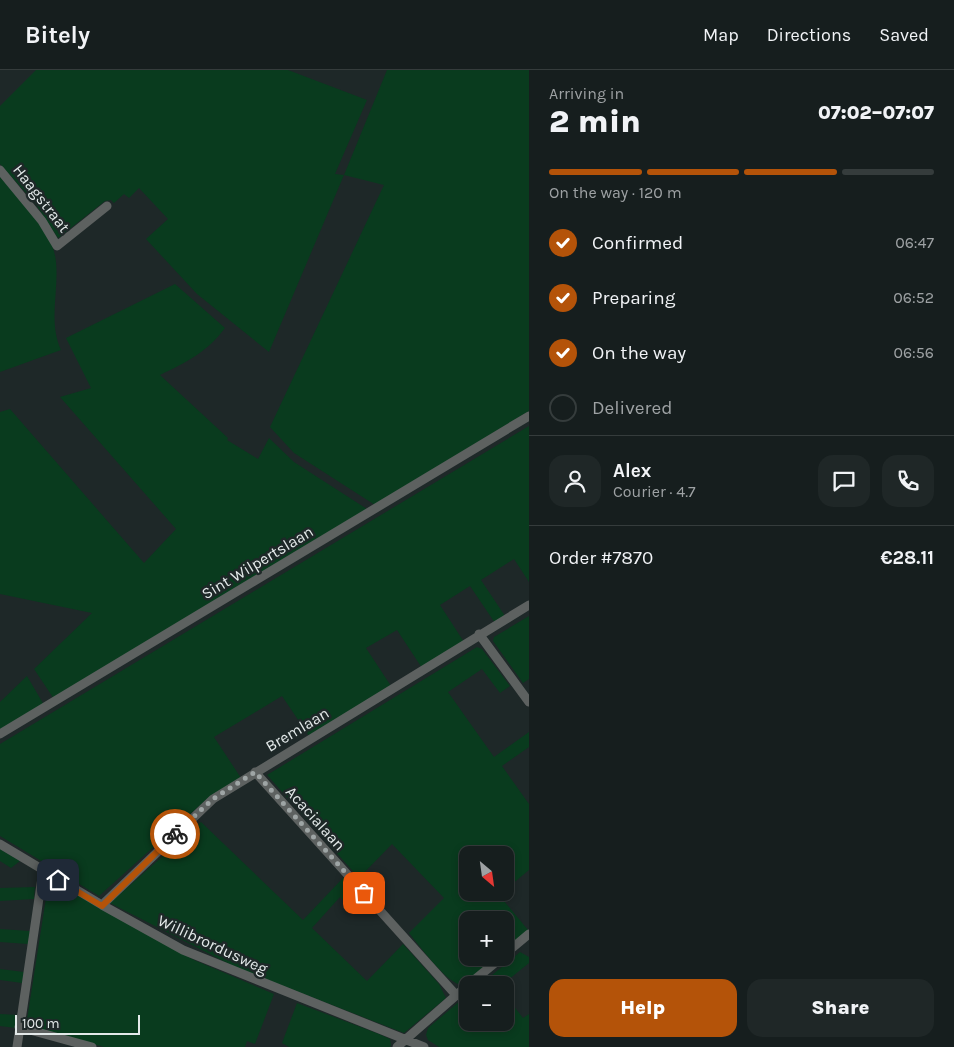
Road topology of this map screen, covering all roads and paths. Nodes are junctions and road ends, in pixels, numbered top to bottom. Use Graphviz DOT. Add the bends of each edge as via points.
graph roads {
  1 [pos="0,170"];
  2 [pos="107,206"];
  3 [pos="529,416"];
  4 [pos="529,605"];
  5 [pos="479,634"];
  6 [pos="529,702"];
  7 [pos="0,734"];
  8 [pos="255,772"];
  9 [pos="0,844"];
  10 [pos="43,871"];
  11 [pos="102,906"];
  12 [pos="527,939"];
  13 [pos="514,948"];
  14 [pos="491,966"];
  15 [pos="479,976"];
  16 [pos="459,992"];
  17 [pos="456,995"];
  18 [pos="20,1027"];
  19 [pos="404,1039"];
  20 [pos="17,1047"];
  21 [pos="92,1047"];
  22 [pos="397,1047"];
  23 [pos="424,1047"];
  1 -- 2 [label="street, Haagstraat" via="42,221 57,246"];
  3 -- 7 [label="street, Sint Wilpertslaan"];
  4 -- 5 [label="street, Bremlaan"];
  5 -- 6 [label="street"];
  5 -- 8 [label="street, Bremlaan"];
  8 -- 11 [label="street, Bremlaan" via="203,808"];
  8 -- 17 [label="street, Acacialaan"];
  9 -- 10 [label="street, Willibrordusweg"];
  10 -- 11 [label="street, Willibrordusweg"];
  10 -- 18 [label="street"];
  11 -- 19 [label="street, Willibrordusweg" via="183,950"];
  12 -- 13 [label="street"];
  14 -- 15 [label="street"];
  16 -- 17 [label="street"];
  17 -- 19 [label="street"];
  18 -- 20 [label="street"];
  18 -- 21 [label="street"];
  19 -- 22 [label="street"];
  19 -- 23 [label="street, Willibrordusweg"];
}
